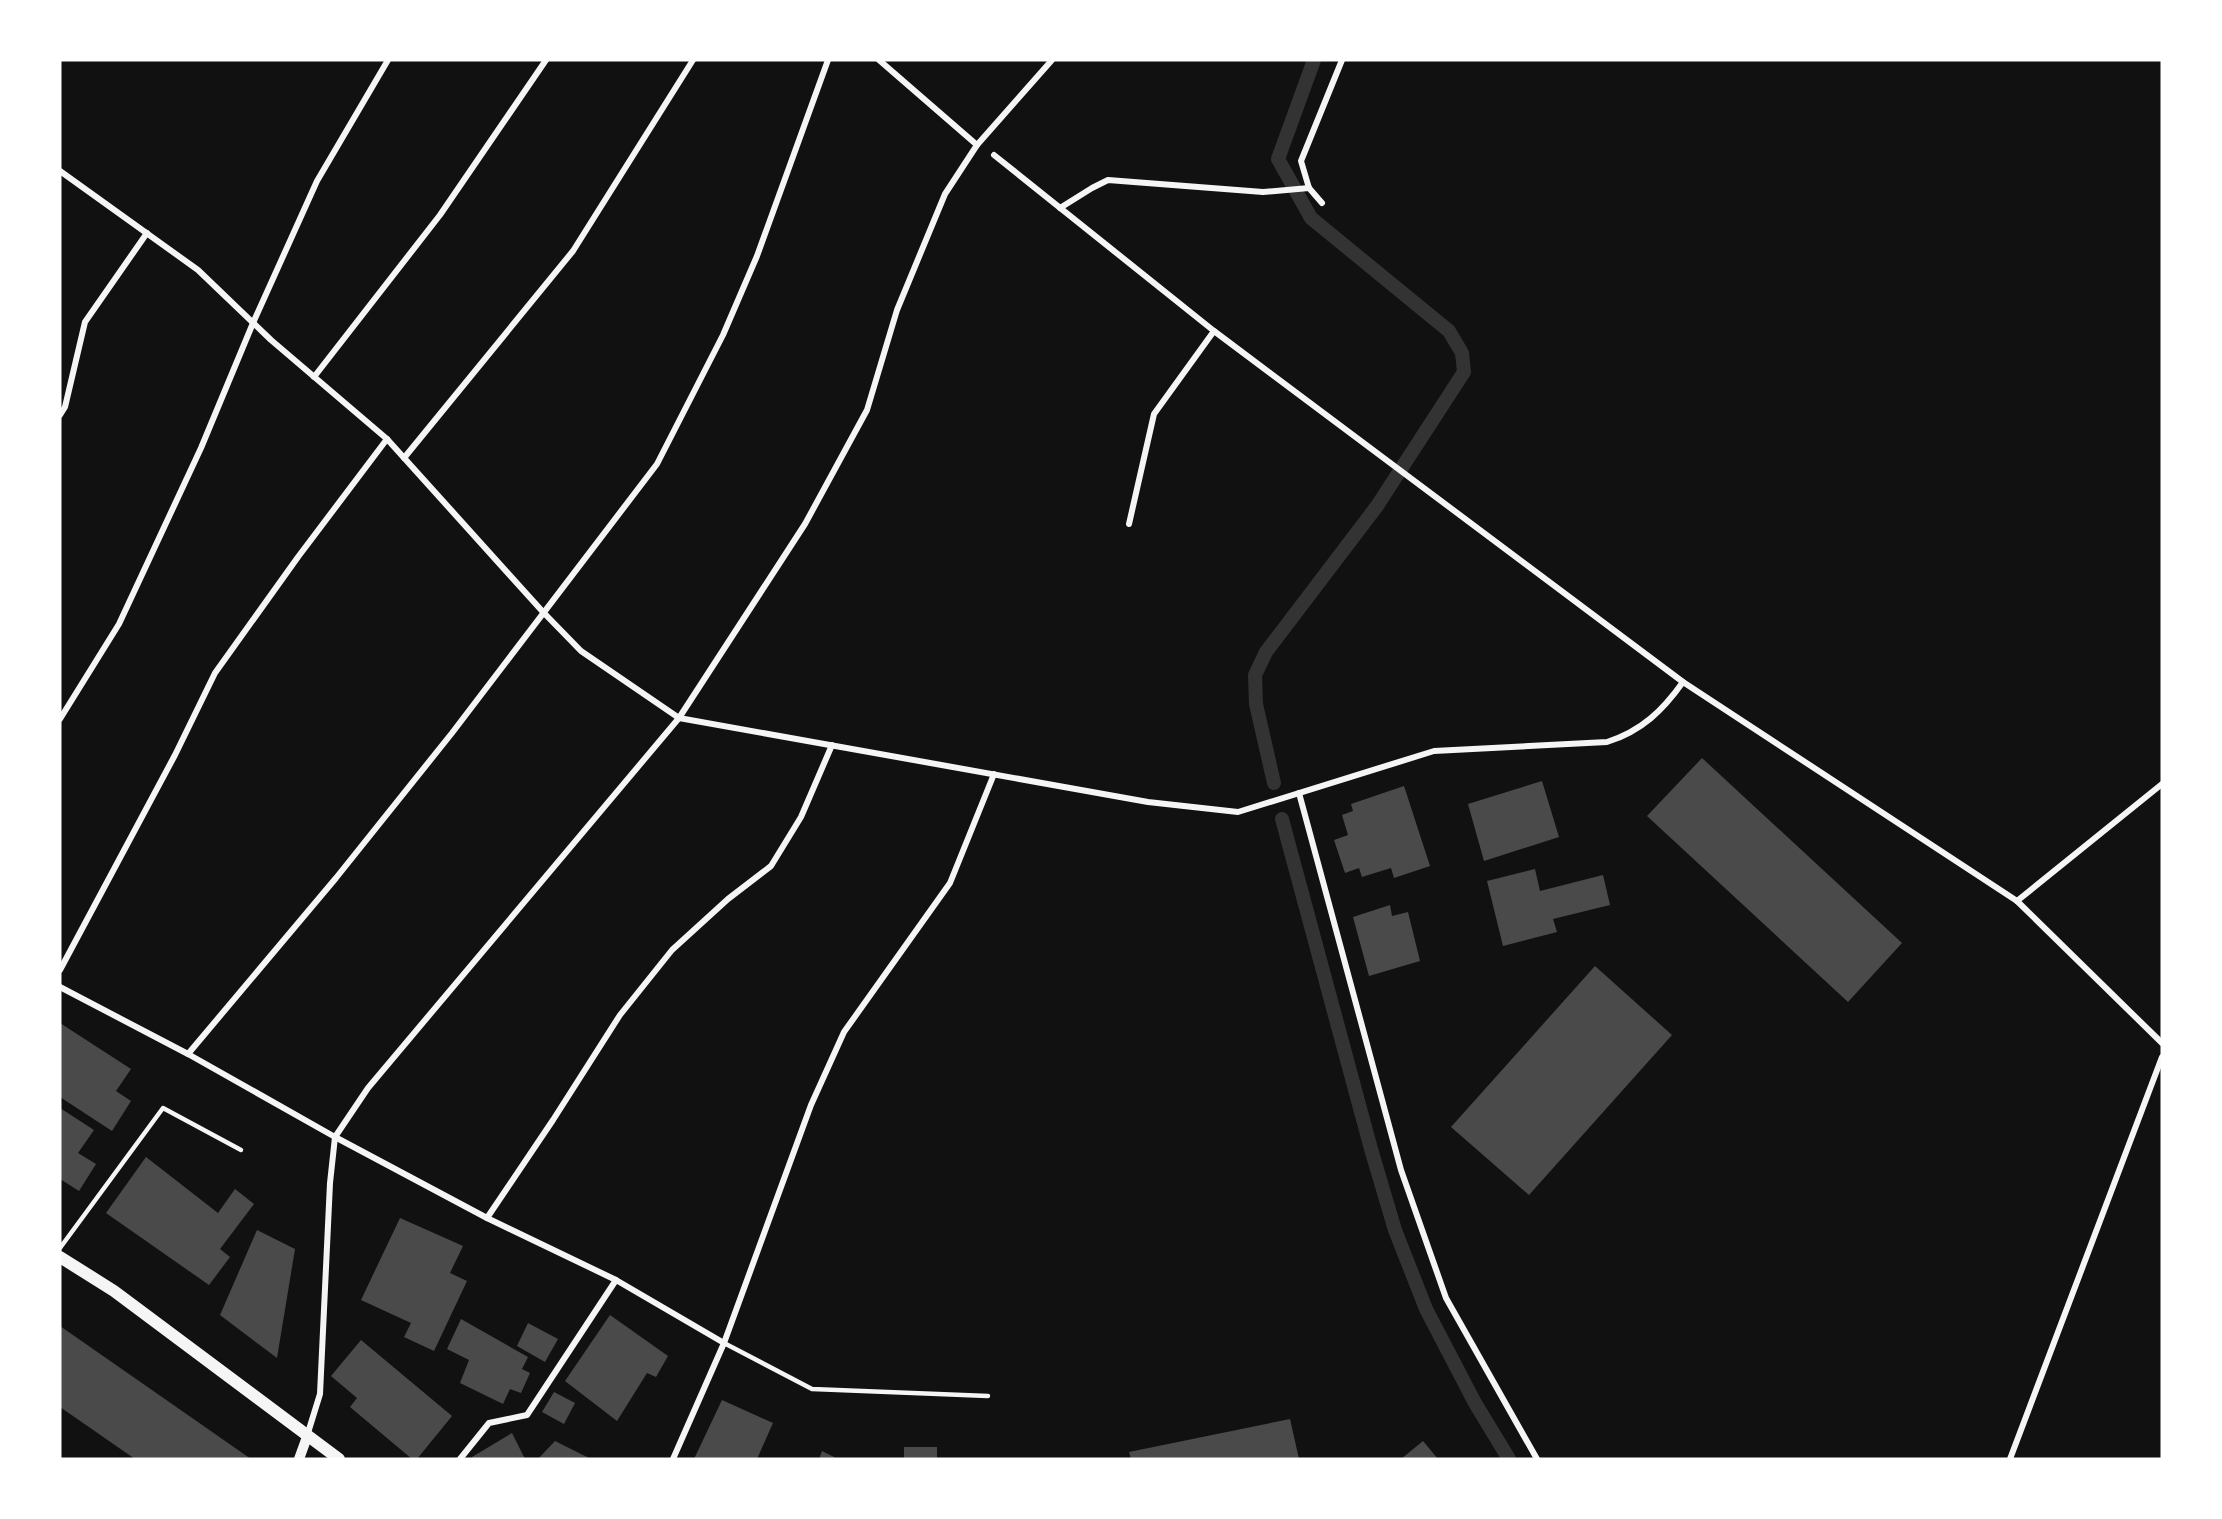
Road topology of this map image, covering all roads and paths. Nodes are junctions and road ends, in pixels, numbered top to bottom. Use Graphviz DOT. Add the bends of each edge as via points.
graph roads {
  1 [pos="388,60"];
  2 [pos="546,60"];
  3 [pos="693,60"];
  4 [pos="828,60"];
  5 [pos="879,60"];
  6 [pos="1052,60"];
  7 [pos="1342,60"];
  8 [pos="977,145"];
  9 [pos="994,155"];
  10 [pos="60,171"];
  11 [pos="1309,188"];
  12 [pos="1322,203"];
  13 [pos="1060,208"];
  14 [pos="147,233"];
  15 [pos="253,323"];
  16 [pos="1214,331"];
  17 [pos="314,377"];
  18 [pos="60,415"];
  19 [pos="387,439"];
  20 [pos="404,458"];
  21 [pos="1129,524"];
  22 [pos="543,612"];
  23 [pos="1683,682"];
  24 [pos="60,718"];
  25 [pos="679,718"];
  26 [pos="832,744"];
  27 [pos="994,774"];
  28 [pos="2162,784"];
  29 [pos="1299,793"];
  30 [pos="2017,901"];
  31 [pos="60,970"];
  32 [pos="60,987"];
  33 [pos="2162,1043"];
  34 [pos="188,1054"];
  35 [pos="2162,1057"];
  36 [pos="335,1137"];
  37 [pos="241,1150"];
  38 [pos="487,1218"];
  39 [pos="60,1248"];
  40 [pos="60,1257"];
  41 [pos="616,1280"];
  42 [pos="724,1343"];
  43 [pos="988,1396"];
  44 [pos="307,1437"];
  45 [pos="299,1459"];
  46 [pos="339,1459"];
  47 [pos="460,1459"];
  48 [pos="673,1459"];
  49 [pos="1537,1459"];
  50 [pos="2010,1459"];
  1 -- 15 [label="street" via="317,181"];
  2 -- 17 [label="street" via="440,215"];
  3 -- 20 [label="street" via="573,251"];
  4 -- 22 [label="street" via="757,256 723,336 657,464"];
  5 -- 8 [label="street"];
  6 -- 8 [label="street"];
  7 -- 11 [label="street" via="1301,161"];
  8 -- 25 [label="street" via="945,194 922,245 897,310 867,410 805,524"];
  9 -- 13 [label="street"];
  10 -- 14 [label="street"];
  11 -- 12 [label="street"];
  11 -- 13 [label="street" via="1263,192 1108,180"];
  13 -- 16 [label="street"];
  14 -- 15 [label="street" via="198,270"];
  14 -- 18 [label="street" via="84,322"];
  15 -- 17 [label="street"];
  15 -- 24 [label="street" via="201,448 119,624"];
  16 -- 21 [label="street" via="1154,414"];
  16 -- 23 [label="street"];
  17 -- 19 [label="street"];
  19 -- 20 [label="street"];
  19 -- 31 [label="street" via="215,673"];
  20 -- 22 [label="street"];
  22 -- 25 [label="street" via="581,651"];
  22 -- 34 [label="street" via="344,869"];
  23 -- 29 [label="street" via="1666,706 1628,735 1608,742 1434,751"];
  23 -- 30 [label="street"];
  25 -- 26 [label="street"];
  25 -- 36 [label="street" via="368,1088"];
  26 -- 27 [label="street"];
  26 -- 38 [label="street" via="801,817 771,866 672,950 620,1015"];
  27 -- 29 [label="street" via="1148,802 1238,812"];
  27 -- 42 [label="street" via="950,884 844,1032 811,1105"];
  28 -- 30 [label="street"];
  29 -- 49 [label="street" via="1401,1170 1446,1298"];
  30 -- 33 [label="street"];
  32 -- 34 [label="street"];
  34 -- 36 [label="street"];
  35 -- 50 [label="street"];
  36 -- 38 [label="street"];
  36 -- 44 [label="street" via="320,1394"];
  37 -- 39 [label="lane" via="163,1108"];
  38 -- 41 [label="street"];
  40 -- 44 [label="main road" via="114,1292"];
  41 -- 42 [label="street"];
  41 -- 47 [label="street" via="527,1415 489,1423"];
  42 -- 43 [label="lane" via="812,1389"];
  42 -- 48 [label="street"];
  44 -- 45 [label="street"];
  44 -- 46 [label="main road"];
}
